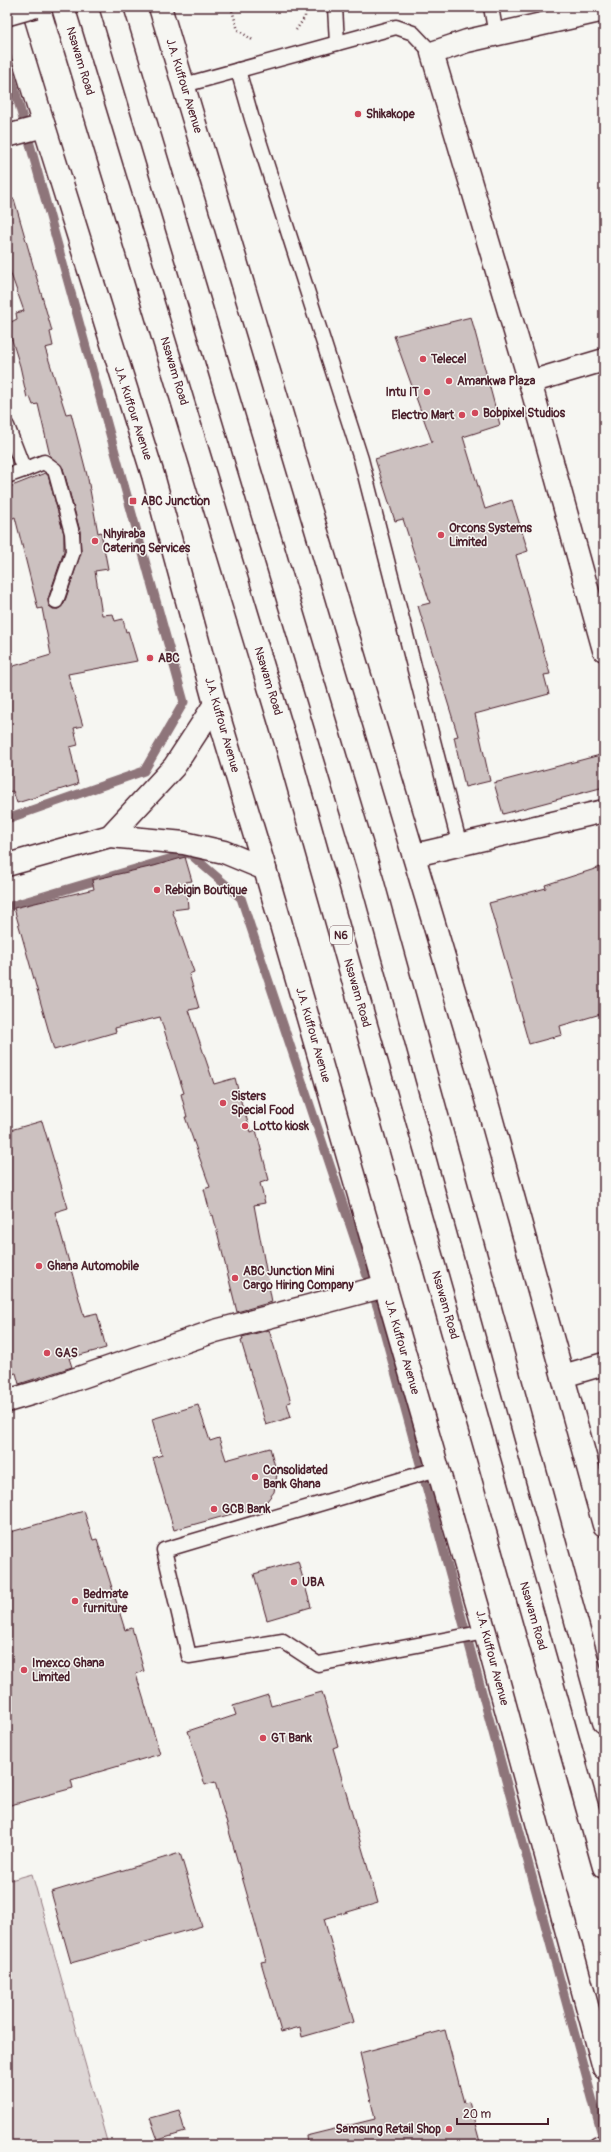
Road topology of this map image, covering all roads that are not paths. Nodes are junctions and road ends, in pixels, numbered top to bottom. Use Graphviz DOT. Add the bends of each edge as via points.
graph roads {
  1 [pos="8,7"];
  2 [pos="35,7"];
  3 [pos="63,7"];
  4 [pos="111,7"];
  5 [pos="160,7"];
  6 [pos="335,7"];
  7 [pos="491,7"];
  8 [pos="604,10"];
  9 [pos="7,15"];
  10 [pos="496,35"];
  11 [pos="337,43"];
  12 [pos="432,53"];
  13 [pos="238,70"];
  14 [pos="184,85"];
  15 [pos="44,126"];
  16 [pos="7,136"];
  17 [pos="604,360"];
  18 [pos="530,382"];
  19 [pos="7,426"];
  20 [pos="24,470"];
  21 [pos="7,476"];
  22 [pos="56,601"];
  23 [pos="604,650"];
  24 [pos="215,704"];
  25 [pos="604,812"];
  26 [pos="110,836"];
  27 [pos="460,846"];
  28 [pos="415,855"];
  29 [pos="7,865"];
  30 [pos="265,869"];
  31 [pos="385,1286"];
  32 [pos="604,1364"];
  33 [pos="563,1376"];
  34 [pos="7,1400"];
  35 [pos="438,1469"];
  36 [pos="604,1525"];
  37 [pos="485,1632"];
  38 [pos="604,1722"];
  39 [pos="604,1867"];
  40 [pos="604,2068"];
  41 [pos="604,2141"];
  42 [pos="596,2145"];
  1 -- 15 [label="main road, J.A. Kuffour Avenue"];
  2 -- 9 [label="street, bridge"];
  3 -- 39 [label="main road, Nsawam Road / N6" via="287,746"];
  4 -- 38 [label="main road" via="370,873"];
  5 -- 14 [label="main road, J.A. Kuffour Avenue"];
  6 -- 11 [label="lane"];
  7 -- 10 [label="lane"];
  8 -- 10 [label="main road"];
  10 -- 12 [label="main road" via="467,41"];
  11 -- 12 [label="lane" via="396,27 413,33"];
  11 -- 13 [label="lane"];
  12 -- 18 [label="main road"];
  13 -- 14 [label="lane"];
  13 -- 27 [label="lane" via="361,459"];
  14 -- 28 [label="main road, J.A. Kuffour Avenue"];
  15 -- 16 [label="main road"];
  15 -- 24 [label="main road, J.A. Kuffour Avenue" via="153,475"];
  17 -- 18 [label="main road"];
  18 -- 23 [label="main road"];
  19 -- 20 [label="lane"];
  20 -- 21 [label="lane"];
  20 -- 22 [label="lane" via="44,462 55,470 72,533 72,552"];
  24 -- 26 [label="main road" via="174,767"];
  24 -- 30 [label="main road, J.A. Kuffour Avenue"];
  25 -- 27 [label="main road"];
  26 -- 29 [label="main road"];
  26 -- 30 [label="main road" via="184,843 224,852"];
  27 -- 28 [label="main road"];
  28 -- 33 [label="main road, J.A. Kuffour Avenue" via="482,1081"];
  30 -- 31 [label="main road, J.A. Kuffour Avenue"];
  31 -- 34 [label="main road" via="215,1331 44,1390"];
  31 -- 35 [label="main road, J.A. Kuffour Avenue"];
  32 -- 33 [label="main road"];
  33 -- 36 [label="main road, J.A. Kuffour Avenue"];
  35 -- 37 [label="main road, J.A. Kuffour Avenue"];
  35 -- 37 [label="lane" via="164,1550 189,1656 283,1641 318,1664"];
  37 -- 40 [label="main road, J.A. Kuffour Avenue"];
  41 -- 42 [label="lane"];
}
